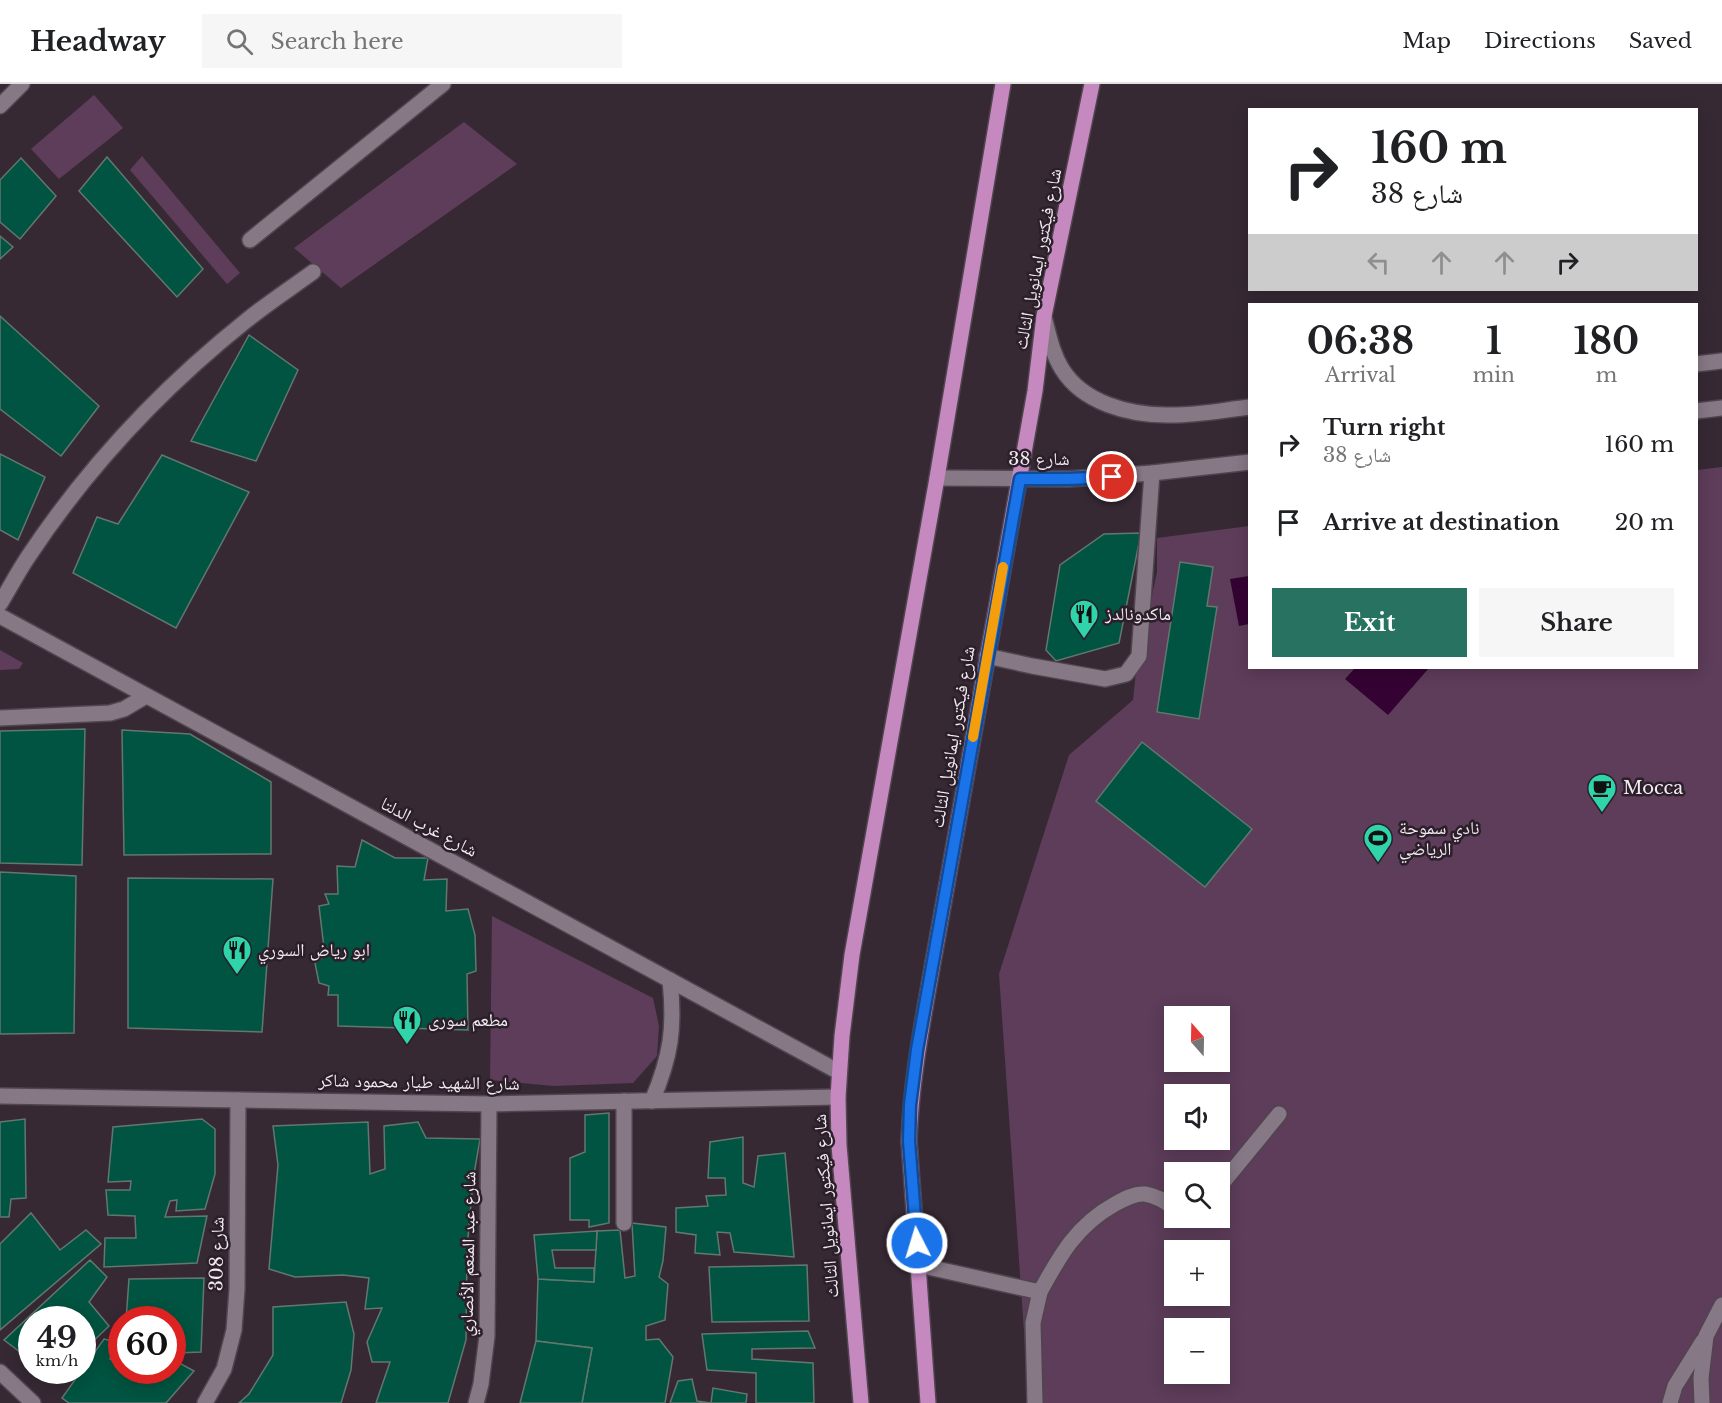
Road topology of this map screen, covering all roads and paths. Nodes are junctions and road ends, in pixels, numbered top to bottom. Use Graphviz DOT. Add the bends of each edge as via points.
graph roads {
  1 [pos="22,84"];
  2 [pos="443,84"];
  3 [pos="1003,84"];
  4 [pos="1092,84"];
  5 [pos="0,106"];
  6 [pos="250,240"];
  7 [pos="313,272"];
  8 [pos="1044,316"];
  9 [pos="1722,361"];
  10 [pos="1698,364"];
  11 [pos="1248,407"];
  12 [pos="1722,408"];
  13 [pos="1698,411"];
  14 [pos="1248,462"];
  15 [pos="1152,473"];
  16 [pos="937,478"];
  17 [pos="1020,479"];
  18 [pos="0,604"];
  19 [pos="0,616"];
  20 [pos="987,656"];
  21 [pos="146,696"];
  22 [pos="0,718"];
  23 [pos="670,980"];
  24 [pos="839,1072"];
  25 [pos="0,1096"];
  26 [pos="838,1097"];
  27 [pos="238,1100"];
  28 [pos="624,1101"];
  29 [pos="652,1101"];
  30 [pos="489,1104"];
  31 [pos="1279,1114"];
  32 [pos="1230,1174"];
  33 [pos="1164,1200"];
  34 [pos="624,1223"];
  35 [pos="919,1265"];
  36 [pos="1040,1292"];
  37 [pos="1722,1305"];
  38 [pos="1706,1336"];
  39 [pos="0,1372"];
  40 [pos="33,1403"];
  41 [pos="205,1403"];
  42 [pos="476,1403"];
  43 [pos="861,1403"];
  44 [pos="928,1403"];
  45 [pos="1035,1403"];
  46 [pos="1670,1403"];
  47 [pos="1702,1403"];
  1 -- 5 [label="street"];
  2 -- 6 [label="street"];
  3 -- 16 [label="main road, شارع فيكتور ايمانويل الثالث"];
  4 -- 8 [label="main road, شارع فيكتور ايمانويل الثالث"];
  7 -- 18 [label="street" via="247,320 129,430 76,491"];
  8 -- 11 [label="street" via="1054,354 1063,370 1089,396 1114,407 1168,416"];
  8 -- 17 [label="main road, شارع فيكتور ايمانويل الثالث"];
  9 -- 10 [label="street"];
  12 -- 13 [label="street"];
  14 -- 15 [label="street, شارع 38"];
  15 -- 17 [label="street, شارع 38"];
  15 -- 20 [label="street" via="1139,656 1126,674 1105,679"];
  16 -- 17 [label="street, شارع 38"];
  16 -- 24 [label="main road, شارع فيكتور ايمانويل الثالث" via="852,955"];
  17 -- 20 [label="main road, شارع فيكتور ايمانويل الثالث"];
  19 -- 21 [label="street, شارع غرب الدلتا"];
  20 -- 35 [label="main road, شارع فيكتور ايمانويل الثالث" via="910,1105 909,1141"];
  21 -- 22 [label="street" via="110,713"];
  21 -- 23 [label="street, شارع غرب الدلتا"];
  23 -- 24 [label="street, شارع غرب الدلتا"];
  23 -- 29 [label="street" via="669,1054"];
  24 -- 26 [label="main road, شارع فيكتور ايمانويل الثالث"];
  25 -- 27 [label="street, شارع الشهيد طيار محمود شاكر"];
  26 -- 29 [label="street, شارع الشهيد طيار محمود شاكر"];
  26 -- 43 [label="main road, شارع فيكتور ايمانويل الثالث"];
  27 -- 30 [label="street, شارع الشهيد طيار محمود شاكر"];
  27 -- 41 [label="street, شارع 308" via="234,1329 224,1369"];
  28 -- 29 [label="street, شارع الشهيد طيار محمود شاكر"];
  28 -- 30 [label="street, شارع الشهيد طيار محمود شاكر"];
  28 -- 34 [label="street"];
  30 -- 42 [label="street, شارع عبد المنعم الأنصاري" via="487,1336"];
  31 -- 32 [label="street"];
  33 -- 36 [label="street" via="1143,1193 1096,1216 1058,1258"];
  35 -- 36 [label="street"];
  35 -- 44 [label="main road, شارع فيكتور ايمانويل الثالث"];
  36 -- 45 [label="street" via="1033,1323"];
  37 -- 38 [label="street"];
  38 -- 46 [label="street" via="1675,1386"];
  38 -- 47 [label="street"];
  39 -- 40 [label="street"];
}
